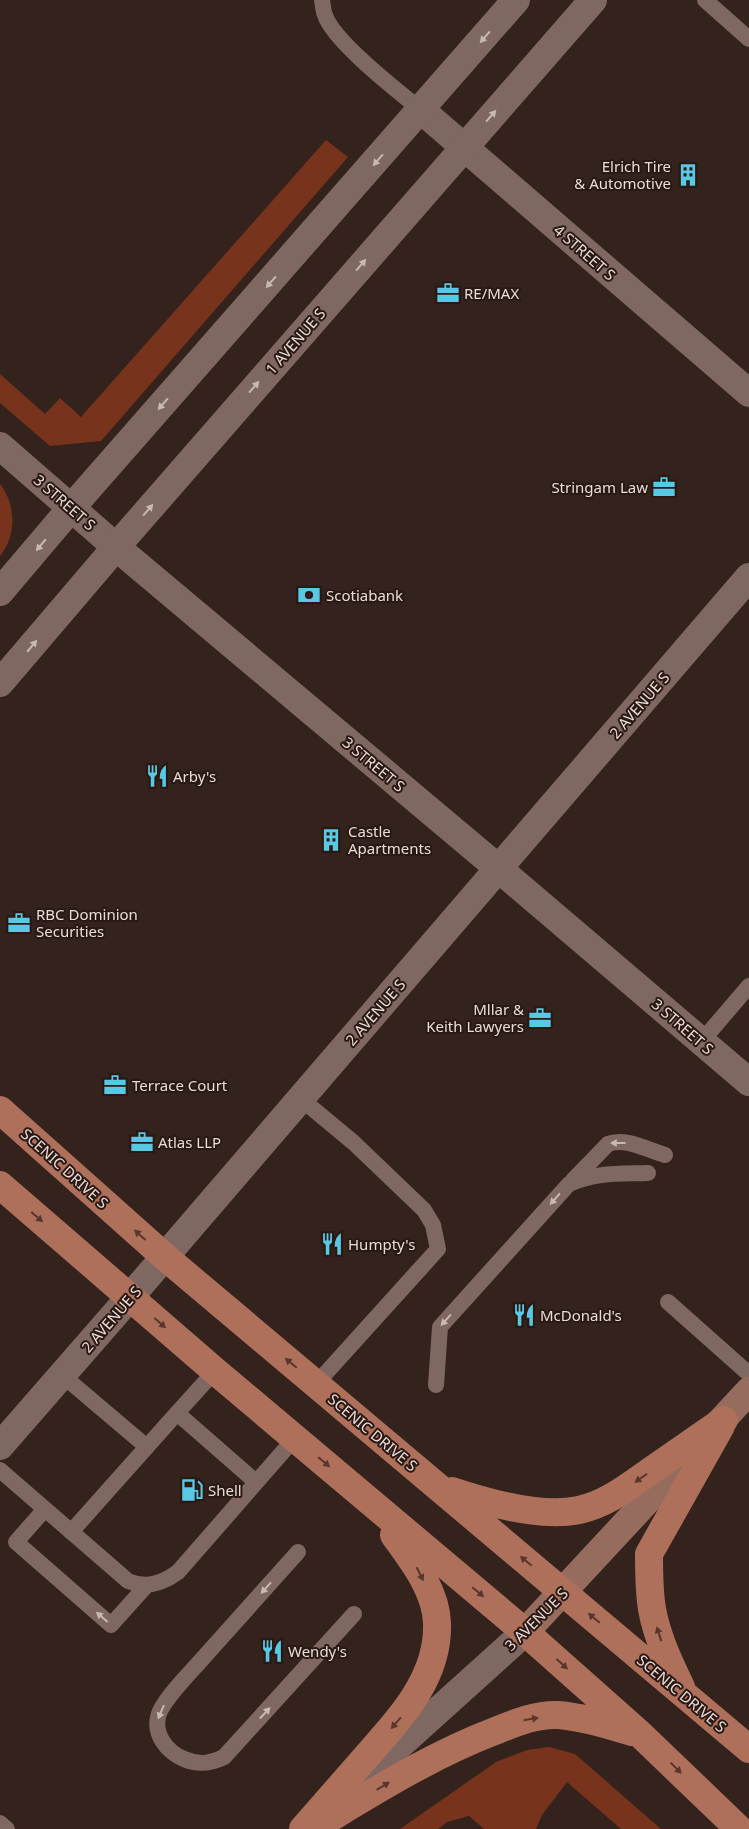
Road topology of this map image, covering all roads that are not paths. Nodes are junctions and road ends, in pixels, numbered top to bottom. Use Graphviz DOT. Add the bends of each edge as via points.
graph roads {
  1 [pos="322,0"];
  2 [pos="516,0"];
  3 [pos="593,0"];
  4 [pos="705,0"];
  5 [pos="749,39"];
  6 [pos="421,110"];
  7 [pos="464,148"];
  8 [pos="749,393"];
  9 [pos="0,446"];
  10 [pos="72,508"];
  11 [pos="116,547"];
  12 [pos="749,578"];
  13 [pos="0,592"];
  14 [pos="0,683"];
  15 [pos="498,868"];
  16 [pos="749,986"];
  17 [pos="701,1042"];
  18 [pos="749,1082"];
  19 [pos="300,1098"];
  20 [pos="0,1110"];
  21 [pos="665,1155"];
  22 [pos="648,1174"];
  23 [pos="569,1184"];
  24 [pos="0,1185"];
  25 [pos="164,1257"];
  26 [pos="130,1298"];
  27 [pos="668,1302"];
  28 [pos="215,1371"];
  29 [pos="749,1374"];
  30 [pos="62,1375"];
  31 [pos="316,1384"];
  32 [pos="436,1385"];
  33 [pos="749,1391"];
  34 [pos="177,1414"];
  35 [pos="724,1420"];
  36 [pos="295,1438"];
  37 [pos="0,1446"];
  38 [pos="147,1447"];
  39 [pos="0,1470"];
  40 [pos="256,1482"];
  41 [pos="435,1484"];
  42 [pos="373,1505"];
  43 [pos="45,1509"];
  44 [pos="71,1532"];
  45 [pos="298,1552"];
  46 [pos="148,1585"];
  47 [pos="563,1592"];
  48 [pos="354,1614"];
  49 [pos="525,1632"];
  50 [pos="684,1695"];
  51 [pos="641,1735"];
  52 [pos="749,1750"];
  53 [pos="0,1823"];
  54 [pos="7,1829"];
  55 [pos="305,1829"];
  56 [pos="312,1829"];
  57 [pos="739,1829"];
  1 -- 6 [label="lane" via="325,16 334,31"];
  2 -- 6 [label="street, one-way"];
  7 -- 3 [label="street, 1 AVENUE S, one-way"];
  4 -- 5 [label="lane"];
  6 -- 7 [label="street, 4 STREET S"];
  6 -- 10 [label="street, one-way"];
  7 -- 8 [label="street, 4 STREET S"];
  11 -- 7 [label="street, 1 AVENUE S, one-way"];
  9 -- 10 [label="street, 3 STREET S"];
  10 -- 11 [label="street, 3 STREET S"];
  10 -- 13 [label="street, one-way"];
  14 -- 11 [label="street, 1 AVENUE S, one-way"];
  11 -- 15 [label="street, 3 STREET S"];
  12 -- 15 [label="street, 2 AVENUE S"];
  15 -- 17 [label="street, 3 STREET S"];
  15 -- 19 [label="street, 2 AVENUE S"];
  16 -- 17 [label="lane"];
  17 -- 18 [label="street, 3 STREET S"];
  19 -- 25 [label="street, 2 AVENUE S"];
  19 -- 31 [label="lane" via="354,1142 424,1210 433,1225 438,1248"];
  25 -- 20 [label="main road, SCENIC DRIVE S, one-way"];
  21 -- 23 [label="lane, one-way" via="614,1141"];
  22 -- 23 [label="lane" via="606,1174"];
  23 -- 32 [label="lane, one-way" via="440,1327"];
  24 -- 26 [label="main road, one-way"];
  25 -- 26 [label="street, 2 AVENUE S"];
  31 -- 25 [label="main road, SCENIC DRIVE S, one-way"];
  26 -- 28 [label="main road, one-way"];
  26 -- 30 [label="street, 2 AVENUE S"];
  27 -- 29 [label="lane"];
  28 -- 34 [label="lane"];
  28 -- 36 [label="main road"];
  30 -- 37 [label="street, 2 AVENUE S"];
  30 -- 38 [label="lane"];
  31 -- 41 [label="main road, SCENIC DRIVE S"];
  33 -- 35 [label="main road, 3 AVENUE S"];
  34 -- 38 [label="lane"];
  34 -- 40 [label="lane"];
  35 -- 41 [label="main road, one-way" via="610,1499 579,1510 548,1511 485,1502"];
  35 -- 47 [label="main road, 3 AVENUE S"];
  50 -- 35 [label="main road, one-way" via="657,1631 652,1608 649,1554"];
  36 -- 40 [label="lane"];
  36 -- 42 [label="main road, one-way"];
  38 -- 44 [label="lane"];
  39 -- 43 [label="lane"];
  40 -- 46 [label="lane" via="178,1572"];
  47 -- 41 [label="main road, SCENIC DRIVE S, one-way"];
  42 -- 49 [label="main road, one-way"];
  42 -- 55 [label="main road, one-way" via="428,1589 437,1622 434,1658 421,1688 404,1714"];
  43 -- 44 [label="lane"];
  46 -- 43 [label="lane, one-way" via="111,1625 16,1542"];
  44 -- 46 [label="lane" via="128,1581"];
  45 -- 48 [label="lane, one-way" via="163,1706 158,1717 162,1742 176,1756 194,1763 214,1762 224,1757"];
  47 -- 49 [label="main road, 3 AVENUE S"];
  50 -- 47 [label="main road, SCENIC DRIVE S, one-way"];
  49 -- 51 [label="main road, one-way"];
  49 -- 55 [label="street, 3 AVENUE S"];
  50 -- 52 [label="main road, SCENIC DRIVE S"];
  56 -- 51 [label="main road, one-way" via="450,1750 526,1719 556,1715 595,1721"];
  51 -- 57 [label="main road, one-way"];
  53 -- 54 [label="lane"];
}
